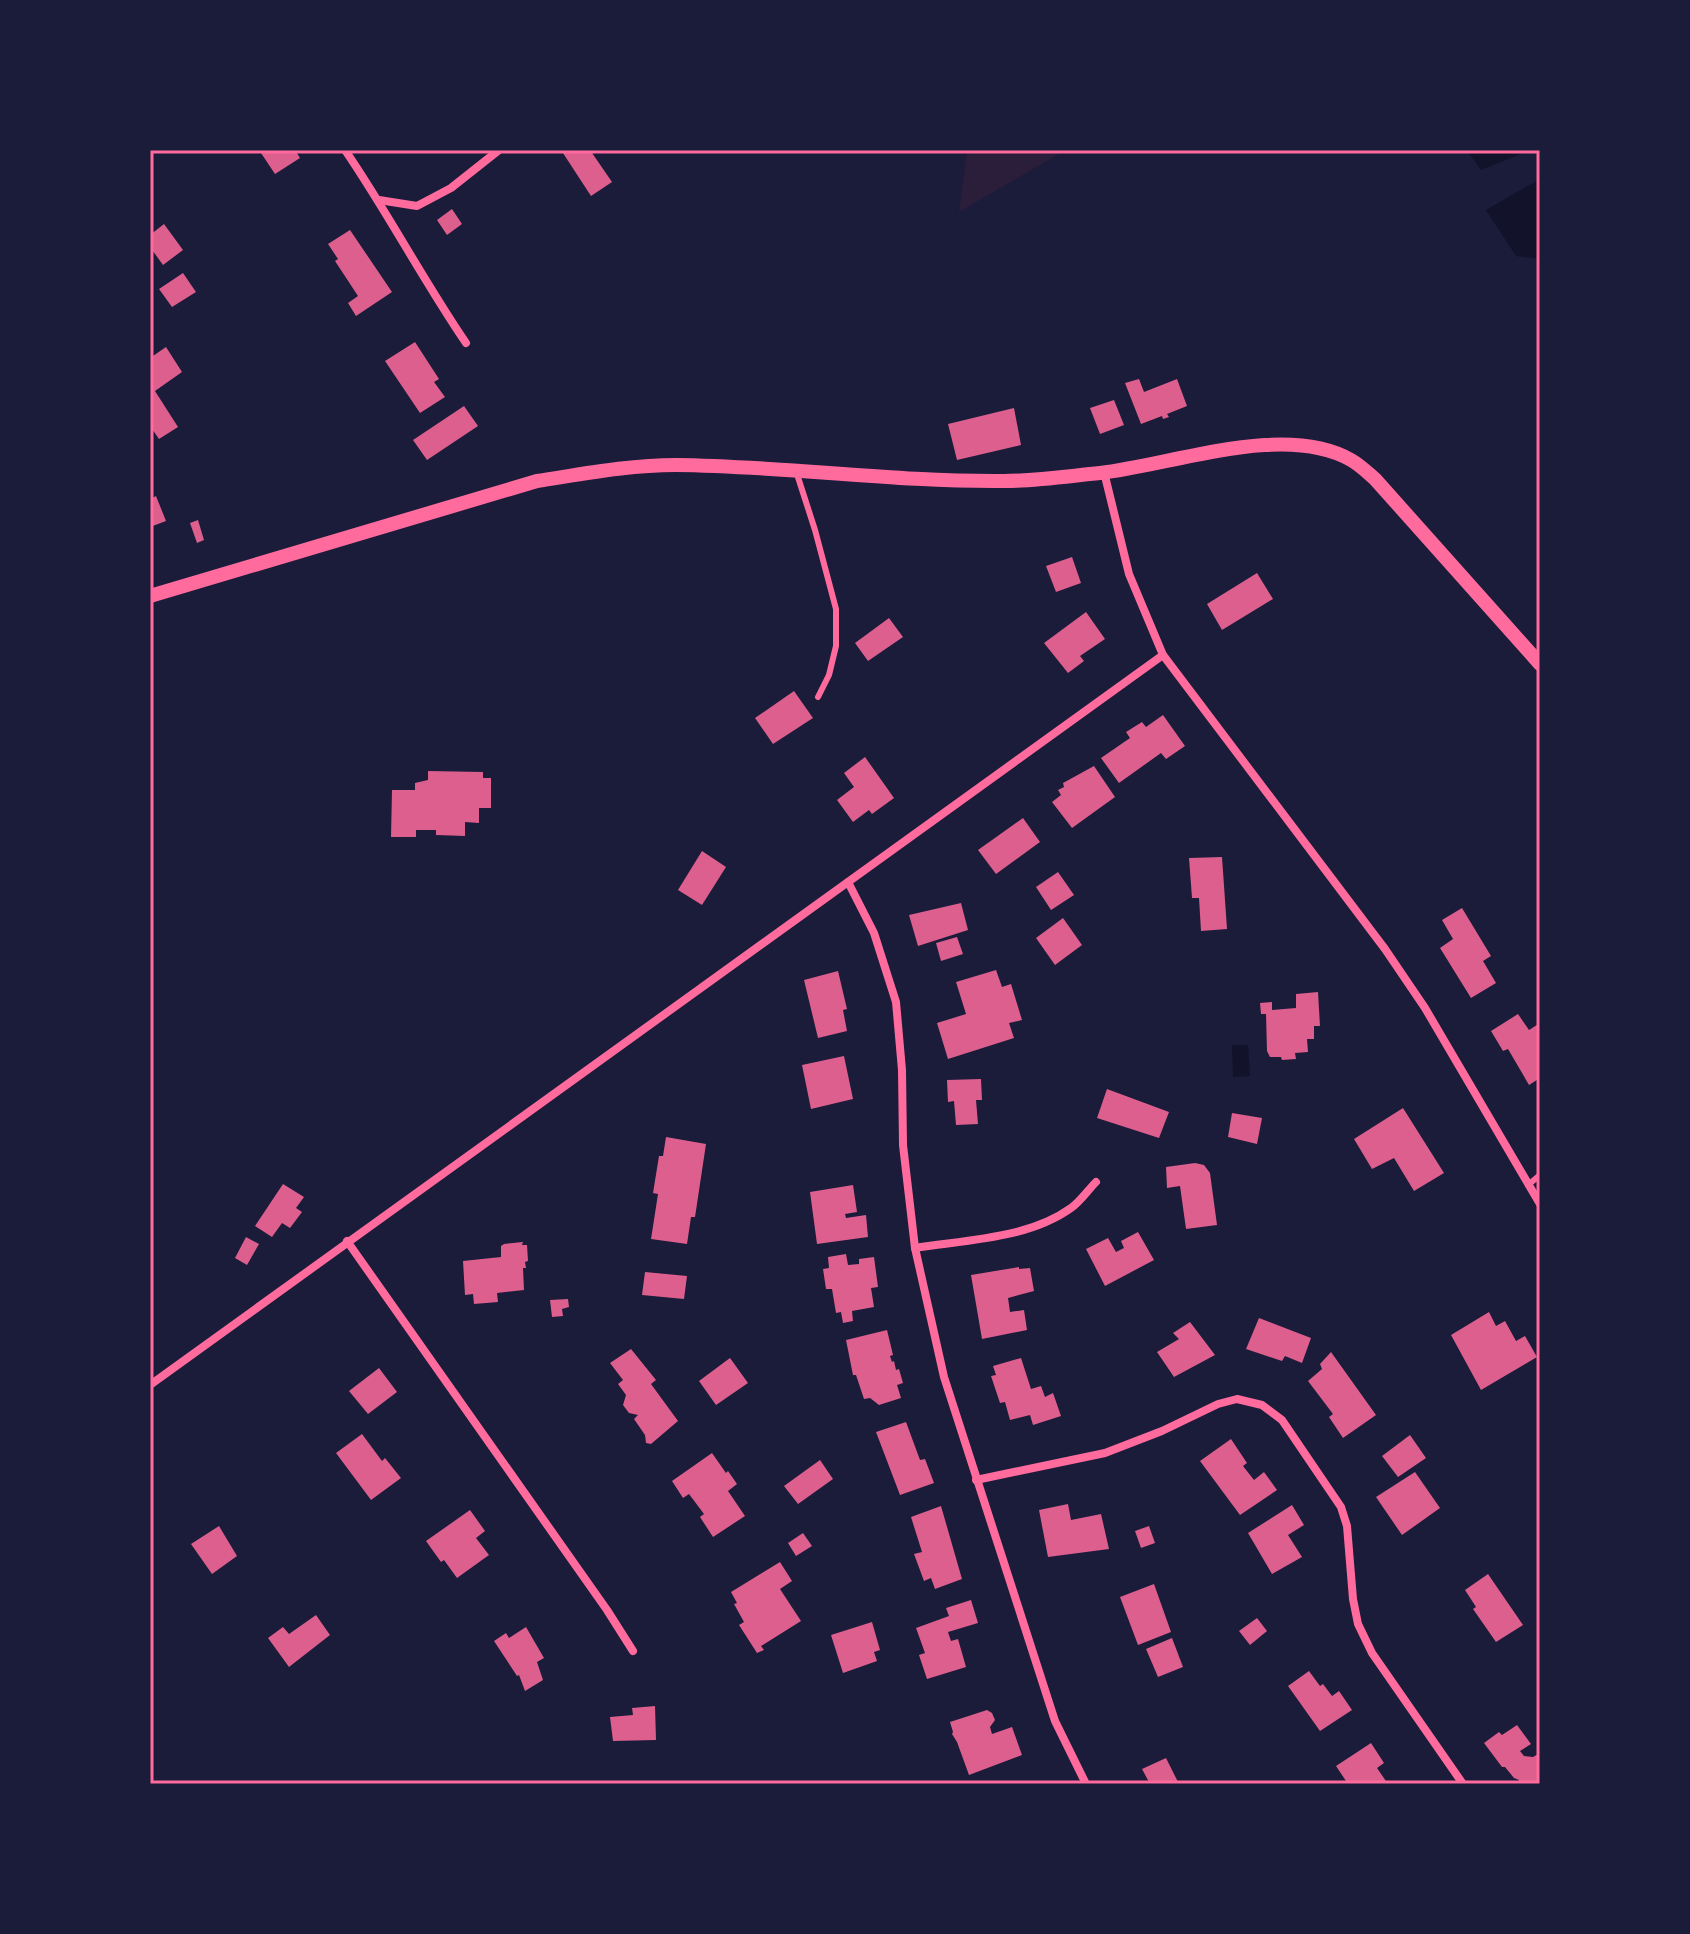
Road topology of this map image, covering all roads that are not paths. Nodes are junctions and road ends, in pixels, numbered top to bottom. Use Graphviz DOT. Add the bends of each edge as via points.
graph roads {
  1 [pos="345,150"];
  2 [pos="499,150"];
  3 [pos="379,200"];
  4 [pos="466,343"];
  5 [pos="796,471"];
  6 [pos="1104,472"];
  7 [pos="150,596"];
  8 [pos="1163,655"];
  9 [pos="1540,664"];
  10 [pos="818,697"];
  11 [pos="848,882"];
  12 [pos="1540,1175"];
  13 [pos="1096,1182"];
  14 [pos="1528,1185"];
  15 [pos="1540,1204"];
  16 [pos="347,1241"];
  17 [pos="915,1248"];
  18 [pos="150,1385"];
  19 [pos="976,1480"];
  20 [pos="633,1651"];
  21 [pos="1086,1784"];
  22 [pos="1463,1784"];
  1 -- 3 [label="street"];
  2 -- 3 [label="street" via="451,188 417,206"];
  3 -- 4 [label="street"];
  5 -- 6 [label="street" via="1007,481"];
  5 -- 7 [label="street" via="673,465 537,481"];
  5 -- 10 [label="lane" via="836,609 836,646"];
  6 -- 8 [label="street" via="1129,574"];
  6 -- 9 [label="street" via="1262,445 1325,450 1351,460 1375,479"];
  8 -- 11 [label="street"];
  8 -- 14 [label="street" via="1393,960"];
  11 -- 16 [label="street"];
  11 -- 17 [label="street" via="874,933 896,1002 903,1145"];
  12 -- 14 [label="lane"];
  13 -- 17 [label="street" via="1072,1208 1041,1224"];
  14 -- 15 [label="street"];
  16 -- 18 [label="street"];
  16 -- 20 [label="street"];
  17 -- 19 [label="street" via="944,1377"];
  19 -- 21 [label="street" via="1055,1721"];
  19 -- 22 [label="street" via="1105,1453 1237,1399 1262,1405 1282,1420 1341,1507 1358,1624 1372,1653"];
}
